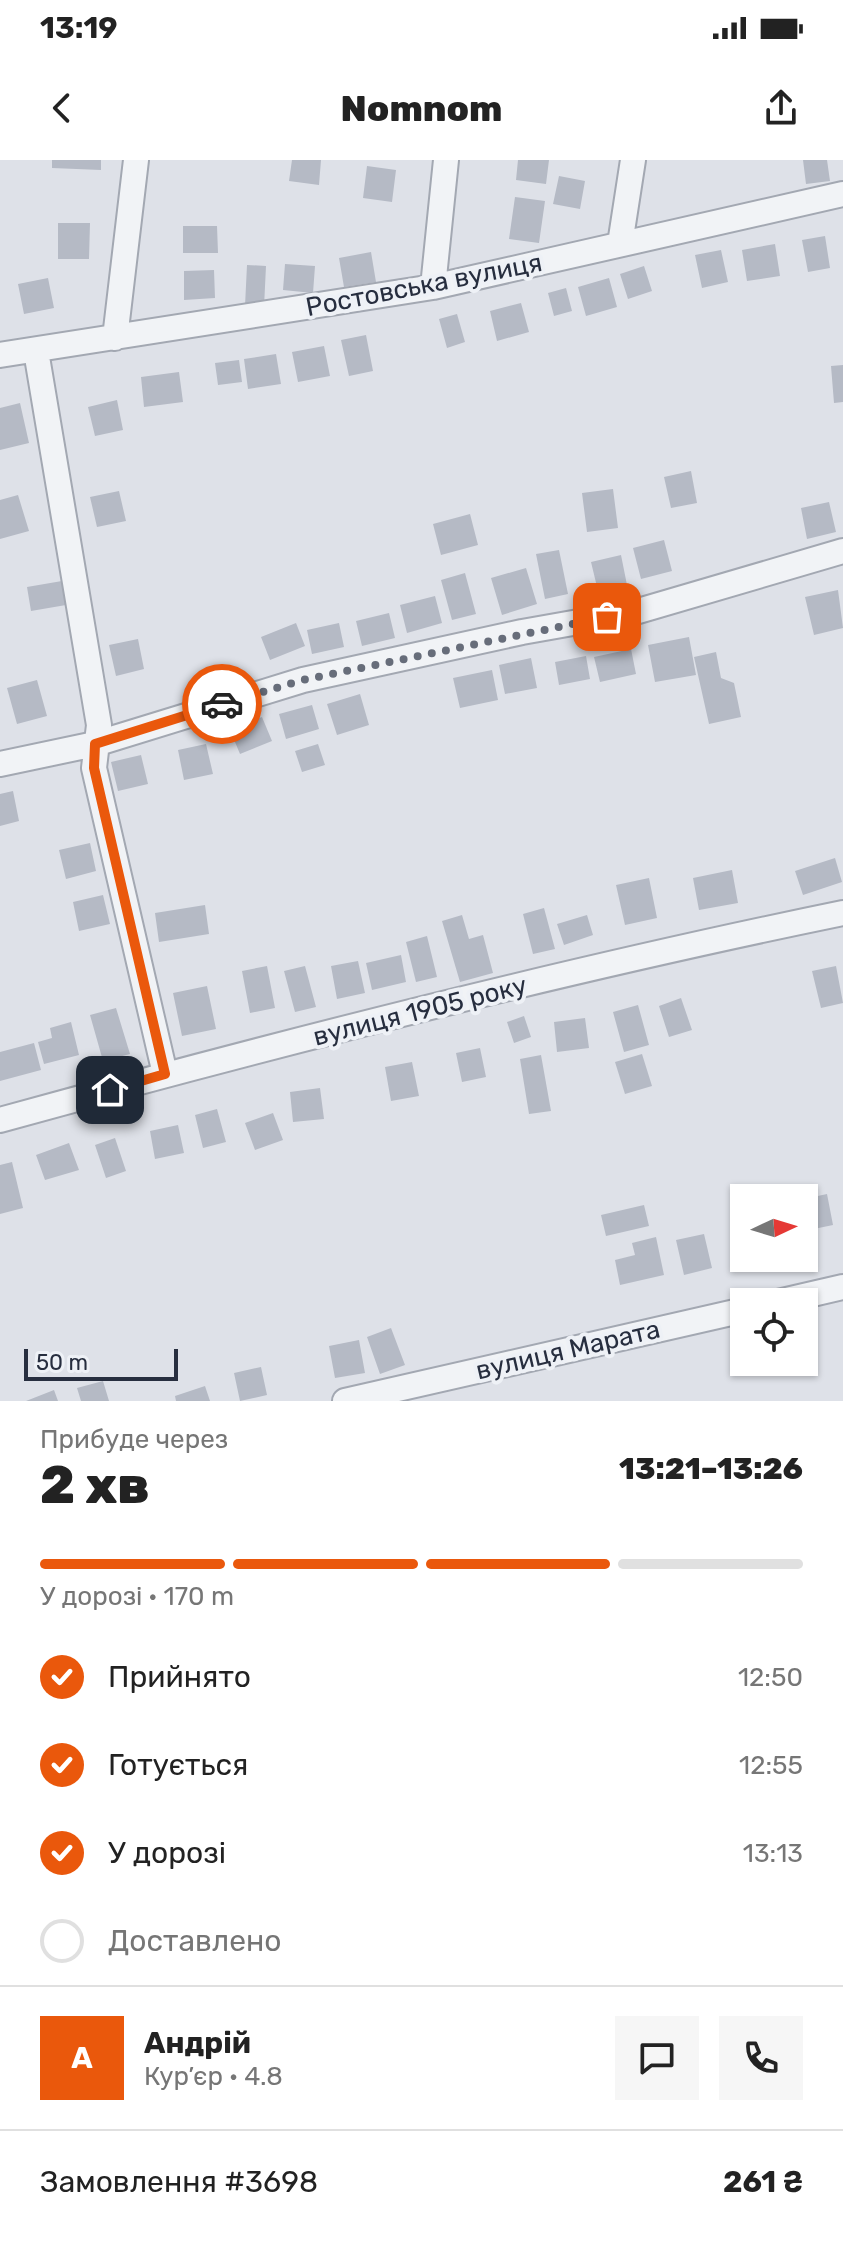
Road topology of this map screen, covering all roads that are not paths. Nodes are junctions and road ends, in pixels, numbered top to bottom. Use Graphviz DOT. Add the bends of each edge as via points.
graph roads {
  1 [pos="136,160"];
  2 [pos="446,160"];
  3 [pos="633,160"];
  4 [pos="843,194"];
  5 [pos="620,244"];
  6 [pos="433,287"];
  7 [pos="115,338"];
  8 [pos="36,351"];
  9 [pos="0,355"];
  10 [pos="843,551"];
  11 [pos="95,744"];
  12 [pos="0,764"];
  13 [pos="843,913"];
  14 [pos="165,1074"];
  15 [pos="0,1120"];
  16 [pos="843,1287"];
  17 [pos="818,1293"];
  18 [pos="730,1313"];
  19 [pos="345,1401"];
  1 -- 7 [label="street"];
  2 -- 6 [label="street"];
  3 -- 5 [label="street"];
  4 -- 5 [label="street, Ростовська вулиця"];
  5 -- 6 [label="street, Ростовська вулиця"];
  6 -- 7 [label="street, Ростовська вулиця"];
  7 -- 8 [label="street, Ростовська вулиця"];
  8 -- 9 [label="street, Ростовська вулиця"];
  8 -- 11 [label="street" via="99,725"];
  10 -- 11 [label="street" via="635,612 303,680"];
  11 -- 12 [label="street"];
  11 -- 14 [label="street" via="94,768"];
  13 -- 14 [label="street, вулиця 1905 року" via="650,953"];
  14 -- 15 [label="street, вулиця 1905 року"];
  16 -- 17 [label="street"];
  18 -- 19 [label="street, вулиця Марата"];
}
